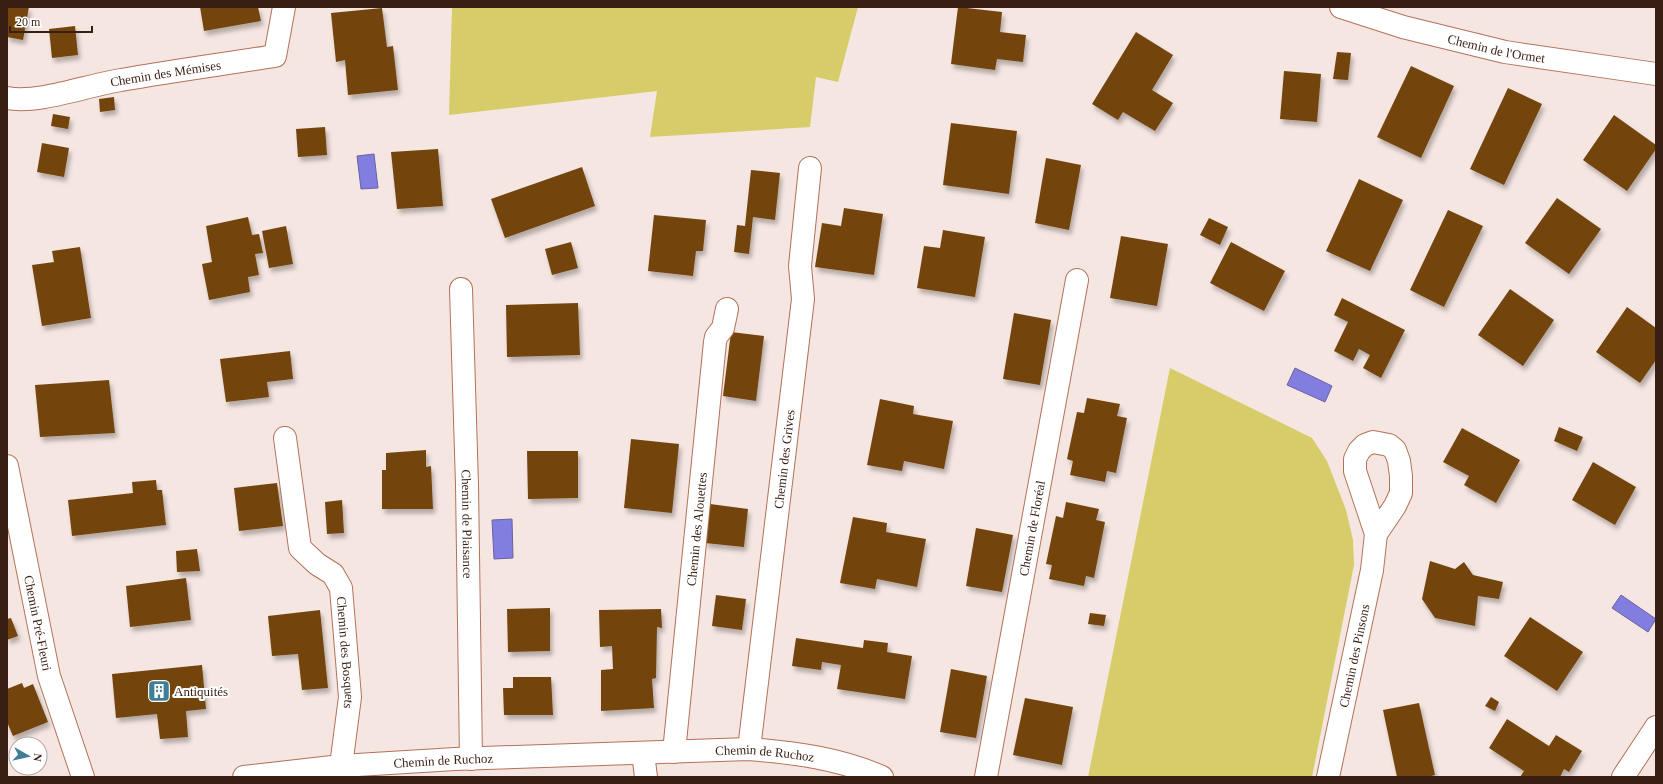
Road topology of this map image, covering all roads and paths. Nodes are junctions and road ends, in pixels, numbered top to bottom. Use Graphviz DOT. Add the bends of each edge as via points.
graph roads {
  1 [pos="284,7"];
  2 [pos="1341,7"];
  3 [pos="1656,74"];
  4 [pos="7,98"];
  5 [pos="810,168"];
  6 [pos="1077,280"];
  7 [pos="461,289"];
  8 [pos="727,309"];
  9 [pos="285,438"];
  10 [pos="7,466"];
  11 [pos="1376,534"];
  12 [pos="1656,727"];
  13 [pos="749,749"];
  14 [pos="674,752"];
  15 [pos="644,753"];
  16 [pos="471,759"];
  17 [pos="341,766"];
  18 [pos="83,777"];
  19 [pos="244,777"];
  20 [pos="646,777"];
  21 [pos="882,777"];
  22 [pos="986,777"];
  23 [pos="1328,777"];
  24 [pos="1624,777"];
  1 -- 4 [label="street, Chemin des Mémises" via="276,56 120,80 39,97"];
  2 -- 3 [label="street, Chemin de l'Ormet" via="1403,27 1505,52"];
  5 -- 13 [label="street, Chemin des Grives" via="800,266 803,299"];
  6 -- 22 [label="street, Chemin de Floréal"];
  7 -- 16 [label="street, Chemin de Plaisance" via="468,493"];
  8 -- 14 [label="street, Chemin des Alouettes" via="723,328 715,342"];
  9 -- 17 [label="street, Chemin des Bosquets" via="300,548 317,564 333,574 341,588 350,697"];
  10 -- 18 [label="street, Chemin Pré-Fleuri" via="49,676"];
  11 -- 23 [label="street, Chemin des Pinsons" via="1372,570"];
  12 -- 24 [label="street"];
  13 -- 14 [label="street, Chemin de Ruchoz"];
  13 -- 21 [label="street, Chemin de Ruchoz" via="798,753 835,761"];
  14 -- 15 [label="street, Chemin de Ruchoz"];
  15 -- 16 [label="street, Chemin de Ruchoz"];
  15 -- 20 [label="street"];
  16 -- 17 [label="street, Chemin de Ruchoz"];
  17 -- 19 [label="street, Chemin de Ruchoz"];
}
